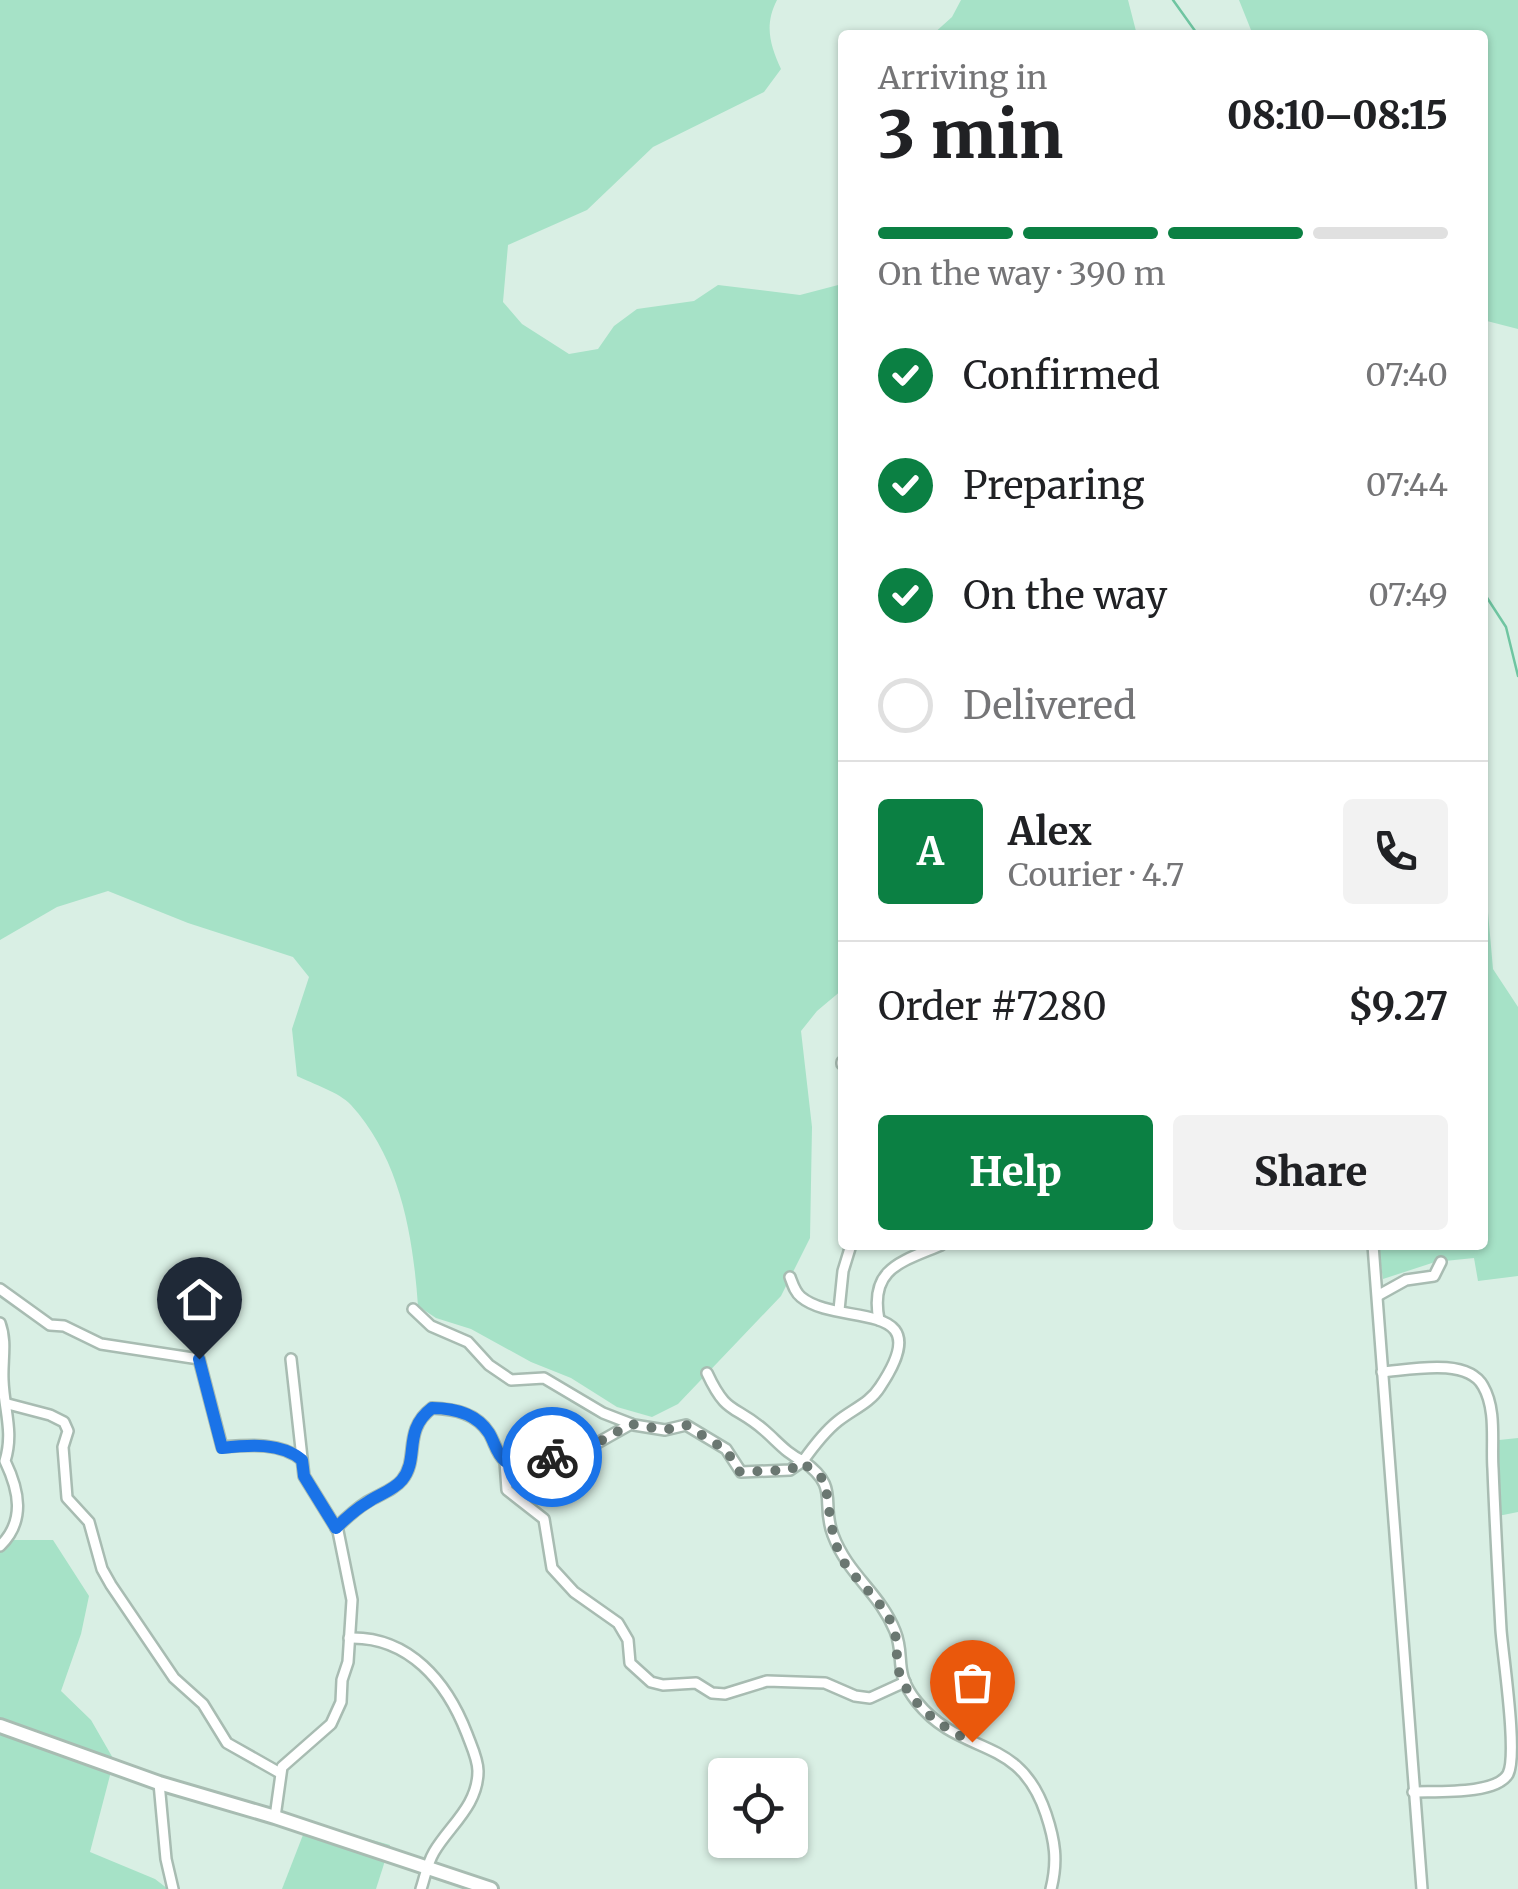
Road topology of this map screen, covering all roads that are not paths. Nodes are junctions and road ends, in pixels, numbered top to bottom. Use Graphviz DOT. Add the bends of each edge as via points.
graph roads {
  1 [pos="850,1250"];
  2 [pos="930,1250"];
  3 [pos="1374,1250"];
  4 [pos="1441,1262"];
  5 [pos="790,1278"];
  6 [pos="0,1288"];
  7 [pos="1378,1295"];
  8 [pos="413,1309"];
  9 [pos="838,1310"];
  10 [pos="879,1320"];
  11 [pos="0,1323"];
  12 [pos="291,1359"];
  13 [pos="1382,1372"];
  14 [pos="707,1373"];
  15 [pos="8,1404"];
  16 [pos="631,1424"];
  17 [pos="302,1460"];
  18 [pos="505,1461"];
  19 [pos="802,1462"];
  20 [pos="336,1528"];
  21 [pos="0,1546"];
  22 [pos="348,1638"];
  23 [pos="905,1682"];
  24 [pos="0,1726"];
  25 [pos="280,1773"];
  26 [pos="159,1783"];
  27 [pos="1413,1792"];
  28 [pos="275,1817"];
  29 [pos="428,1867"];
  30 [pos="172,1889"];
  31 [pos="421,1889"];
  32 [pos="492,1889"];
  33 [pos="1052,1889"];
  34 [pos="1422,1889"];
  1 -- 9 [label="street"];
  2 -- 10 [label="street" via="882,1277 876,1290"];
  3 -- 7 [label="street"];
  4 -- 7 [label="street" via="1434,1276 1406,1280"];
  5 -- 9 [label="street" via="807,1302"];
  6 -- 17 [label="street" via="50,1325 100,1344 199,1359 222,1448 290,1449"];
  7 -- 13 [label="street"];
  8 -- 16 [label="street" via="431,1326 468,1342 511,1380 544,1378"];
  9 -- 10 [label="street"];
  10 -- 19 [label="street" via="896,1335 898,1360 873,1398 836,1422"];
  11 -- 15 [label="street"];
  12 -- 17 [label="street"];
  13 -- 27 [label="street"];
  13 -- 27 [label="street" via="1470,1373 1483,1384 1493,1421 1511,1768 1499,1784"];
  14 -- 19 [label="street" via="730,1410"];
  15 -- 21 [label="street" via="5,1461 19,1489 14,1528"];
  15 -- 25 [label="street" via="64,1422 67,1498 89,1522 111,1585 227,1743"];
  16 -- 18 [label="street" via="576,1455"];
  16 -- 19 [label="street" via="665,1430 686,1425 726,1450 740,1472 790,1470"];
  17 -- 20 [label="street" via="304,1476"];
  18 -- 20 [label="street" via="478,1420 432,1408 412,1434 402,1480"];
  18 -- 23 [label="street" via="507,1490 544,1518 552,1568 618,1623 630,1663 651,1682 696,1683 725,1694 767,1680 825,1683 870,1698"];
  19 -- 23 [label="street" via="824,1480 831,1532 846,1566 897,1634"];
  20 -- 22 [label="street" via="352,1600"];
  22 -- 25 [label="street" via="341,1702 331,1724"];
  22 -- 29 [label="street" via="378,1640 432,1672 458,1710 475,1756 478,1772 468,1805"];
  23 -- 33 [label="street" via="936,1721 997,1751 1028,1775 1055,1842"];
  24 -- 26 [label="main road"];
  25 -- 28 [label="street"];
  26 -- 28 [label="main road"];
  26 -- 30 [label="street"];
  27 -- 34 [label="street"];
  28 -- 29 [label="main road"];
  29 -- 31 [label="street"];
  29 -- 32 [label="main road"];
}
